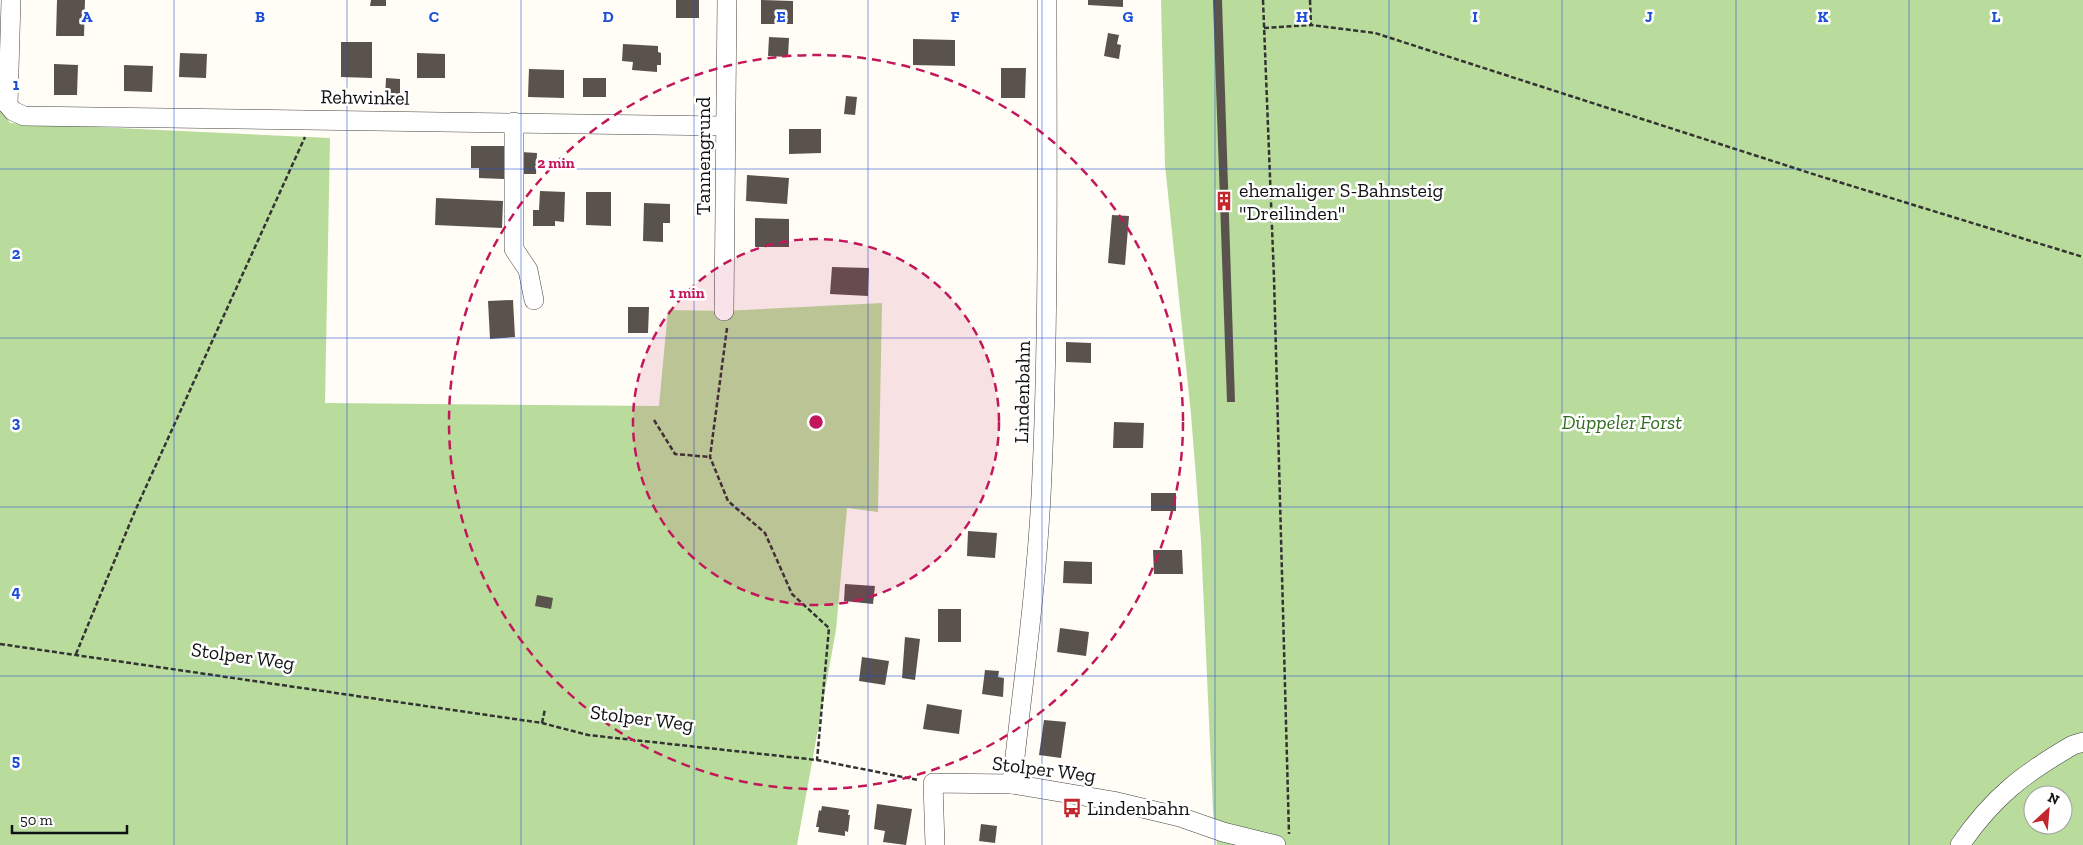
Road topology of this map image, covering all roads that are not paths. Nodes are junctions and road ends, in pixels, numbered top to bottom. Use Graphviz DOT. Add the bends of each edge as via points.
graph roads {
  1 [pos="11,0"];
  2 [pos="727,0"];
  3 [pos="1047,0"];
  4 [pos="514,122"];
  5 [pos="725,126"];
  6 [pos="534,300"];
  7 [pos="724,311"];
  8 [pos="2083,742"];
  9 [pos="1012,784"];
  10 [pos="1280,841"];
  11 [pos="935,845"];
  12 [pos="1960,845"];
  1 -- 4 [label="street, Rehwinkel" via="8,105 24,116"];
  2 -- 5 [label="street, Tannengrund"];
  3 -- 9 [label="street, Lindenbahn" via="1046,367 1042,476"];
  4 -- 5 [label="street, Rehwinkel"];
  4 -- 6 [label="street" via="514,249 528,270"];
  5 -- 7 [label="street, Tannengrund"];
  8 -- 12 [label="street" via="2020,777 1978,818"];
  9 -- 10 [label="street, Stolper Weg" via="1113,801 1180,817 1223,832"];
  9 -- 11 [label="street, Stolper Weg" via="933,783"];
}
